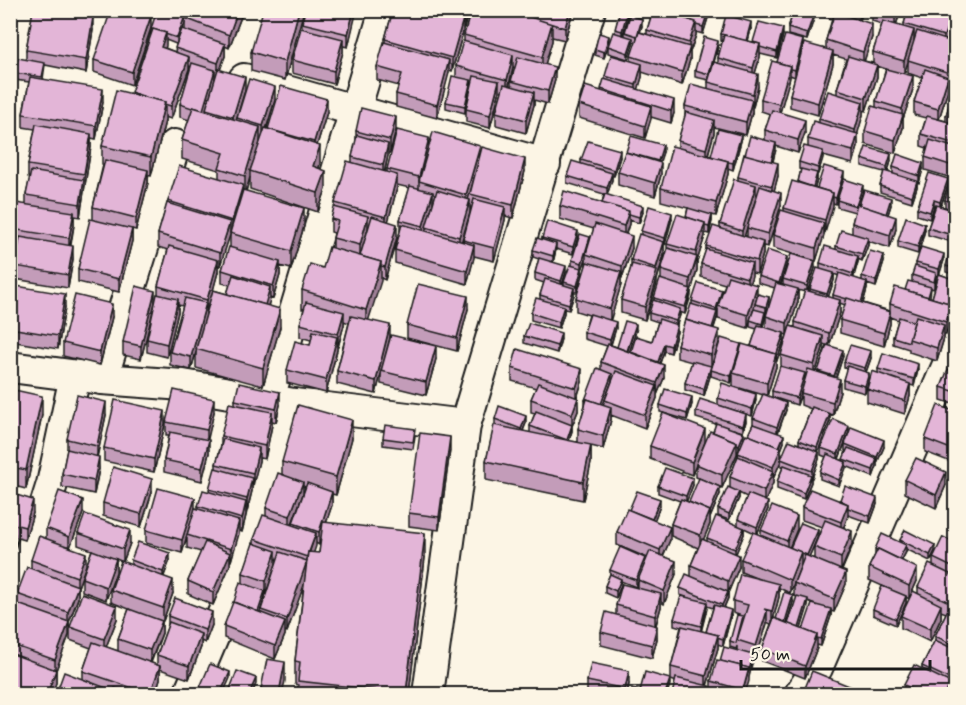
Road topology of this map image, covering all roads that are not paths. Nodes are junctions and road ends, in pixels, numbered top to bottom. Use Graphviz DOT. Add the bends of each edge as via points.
graph roads {
  1 [pos="385,10"];
  2 [pos="590,10"];
  3 [pos="244,79"];
  4 [pos="354,109"];
  5 [pos="175,145"];
  6 [pos="545,164"];
  7 [pos="956,346"];
  8 [pos="10,367"];
  9 [pos="89,377"];
  10 [pos="281,401"];
  11 [pos="465,425"];
  12 [pos="10,618"];
  13 [pos="189,694"];
  14 [pos="428,694"];
  15 [pos="800,694"];
  1 -- 4 [label="street"];
  2 -- 6 [label="street"];
  3 -- 4 [label="street"];
  4 -- 6 [label="street"];
  4 -- 10 [label="street"];
  5 -- 9 [label="street"];
  6 -- 11 [label="street"];
  7 -- 15 [label="street" via="817,668"];
  8 -- 9 [label="street"];
  9 -- 10 [label="street" via="183,385"];
  9 -- 12 [label="street"];
  10 -- 11 [label="street"];
  10 -- 13 [label="street" via="225,609"];
  11 -- 14 [label="street"];
}
